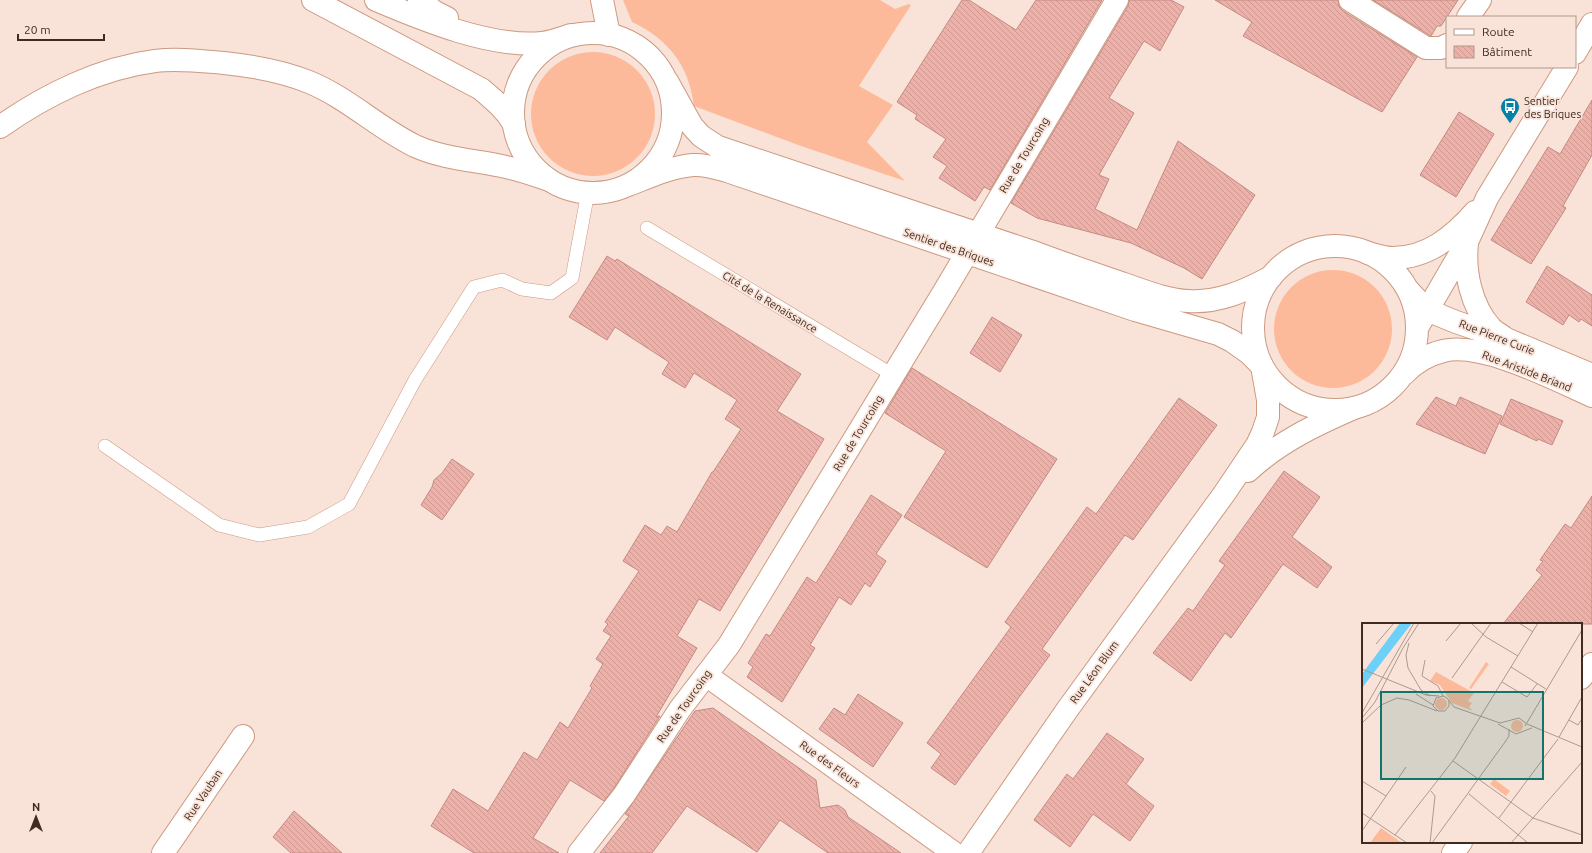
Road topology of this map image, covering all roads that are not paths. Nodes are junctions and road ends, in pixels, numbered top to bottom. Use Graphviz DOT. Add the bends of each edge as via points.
graph roads {
  1 [pos="313,0"];
  2 [pos="376,0"];
  3 [pos="419,0"];
  4 [pos="602,0"];
  5 [pos="1117,0"];
  6 [pos="1350,0"];
  7 [pos="1480,0"];
  8 [pos="1469,16"];
  9 [pos="1592,24"];
  10 [pos="609,34"];
  11 [pos="572,36"];
  12 [pos="488,38"];
  13 [pos="1446,46"];
  14 [pos="1576,51"];
  15 [pos="1566,68"];
  16 [pos="667,81"];
  17 [pos="514,124"];
  18 [pos="0,126"];
  19 [pos="550,180"];
  20 [pos="628,185"];
  21 [pos="588,192"];
  22 [pos="1487,198"];
  23 [pos="647,228"];
  24 [pos="978,233"];
  25 [pos="1468,242"];
  26 [pos="967,253"];
  27 [pos="1368,253"];
  28 [pos="1271,278"];
  29 [pos="1407,290"];
  30 [pos="1428,309"];
  31 [pos="1417,328"];
  32 [pos="1506,339"];
  33 [pos="1262,366"];
  34 [pos="893,375"];
  35 [pos="1592,375"];
  36 [pos="1399,379"];
  37 [pos="1592,396"];
  38 [pos="1354,408"];
  39 [pos="105,446"];
  40 [pos="1224,494"];
  41 [pos="1592,664"];
  42 [pos="706,675"];
  43 [pos="1582,677"];
  44 [pos="243,736"];
  45 [pos="1460,843"];
  46 [pos="163,853"];
  47 [pos="579,853"];
  48 [pos="954,853"];
  49 [pos="968,853"];
  50 [pos="1453,853"];
  1 -- 17 [label="main road" via="481,89 498,102"];
  2 -- 12 [label="main road" via="444,26"];
  3 -- 12 [label="main road" via="435,12"];
  4 -- 10 [label="main road"];
  5 -- 24 [label="main road, Rue de Tourcoing"];
  6 -- 13 [label="main road" via="1426,48"];
  7 -- 8 [label="main road"];
  9 -- 14 [label="main road"];
  10 -- 11 [label="main road"];
  10 -- 16 [label="main road, Sentier des Briques" via="622,38 644,51"];
  11 -- 12 [label="main road" via="544,43 522,44"];
  11 -- 17 [label="main road" via="554,43 538,54 523,74 514,98"];
  15 -- 22 [label="main road"];
  16 -- 20 [label="main road" via="673,107 668,140 650,169"];
  16 -- 24 [label="main road, Sentier des Briques" via="692,126 701,136 718,147"];
  17 -- 19 [label="main road" via="517,138 530,162"];
  18 -- 19 [label="main road" via="50,96 88,79 123,68 155,61 187,60 244,65 309,82 339,98 390,133 444,157 507,167"];
  19 -- 21 [label="main road, Sentier des Briques" via="574,190"];
  20 -- 21 [label="main road, Sentier des Briques"];
  20 -- 26 [label="main road, Sentier des Briques" via="677,168 709,166"];
  21 -- 39 [label="lane" via="572,278 551,293 522,289 502,280 474,287 415,380 349,504 308,527 259,535 219,525"];
  22 -- 25 [label="main road"];
  22 -- 27 [label="main road" via="1460,229 1433,248 1404,257 1391,258"];
  23 -- 34 [label="lane, Cité de la Renaissance"];
  24 -- 26 [label="main road, Rue de Tourcoing"];
  24 -- 28 [label="main road, Sentier des Briques" via="1171,299 1188,302 1220,299"];
  25 -- 30 [label="main road"];
  25 -- 32 [label="main road" via="1467,269 1475,302 1482,317 1492,329"];
  26 -- 33 [label="main road, Sentier des Briques" via="1135,310 1218,334 1249,353"];
  26 -- 34 [label="main road, Rue de Tourcoing"];
  27 -- 28 [label="main road" via="1342,247 1315,249 1291,260"];
  27 -- 29 [label="main road" via="1390,268"];
  28 -- 33 [label="main road" via="1254,314 1254,340"];
  29 -- 30 [label="main road, Rue Pierre Curie"];
  29 -- 31 [label="main road" via="1414,308"];
  30 -- 31 [label="main road"];
  30 -- 32 [label="main road, Rue Pierre Curie" via="1451,320"];
  31 -- 36 [label="main road" via="1412,355"];
  32 -- 35 [label="main road, Rue Pierre Curie"];
  33 -- 38 [label="main road" via="1278,387 1301,402 1327,410"];
  33 -- 40 [label="main road, Rue Léon Blum" via="1268,417 1257,445"];
  34 -- 42 [label="main road, Rue de Tourcoing" via="729,645"];
  36 -- 37 [label="main road, Rue Aristide Briand" via="1415,363 1429,356 1444,351 1473,351 1533,370"];
  36 -- 38 [label="main road" via="1379,398"];
  38 -- 40 [label="main road, Rue Léon Blum" via="1308,428 1283,443"];
  40 -- 49 [label="main road, Rue Léon Blum" via="1067,710"];
  41 -- 43 [label="main road"];
  42 -- 47 [label="main road, Rue de Tourcoing" via="680,709 624,795"];
  42 -- 48 [label="main road, Rue des Fleurs"];
  44 -- 46 [label="main road, Rue Vauban"];
  45 -- 50 [label="main road"];
}
